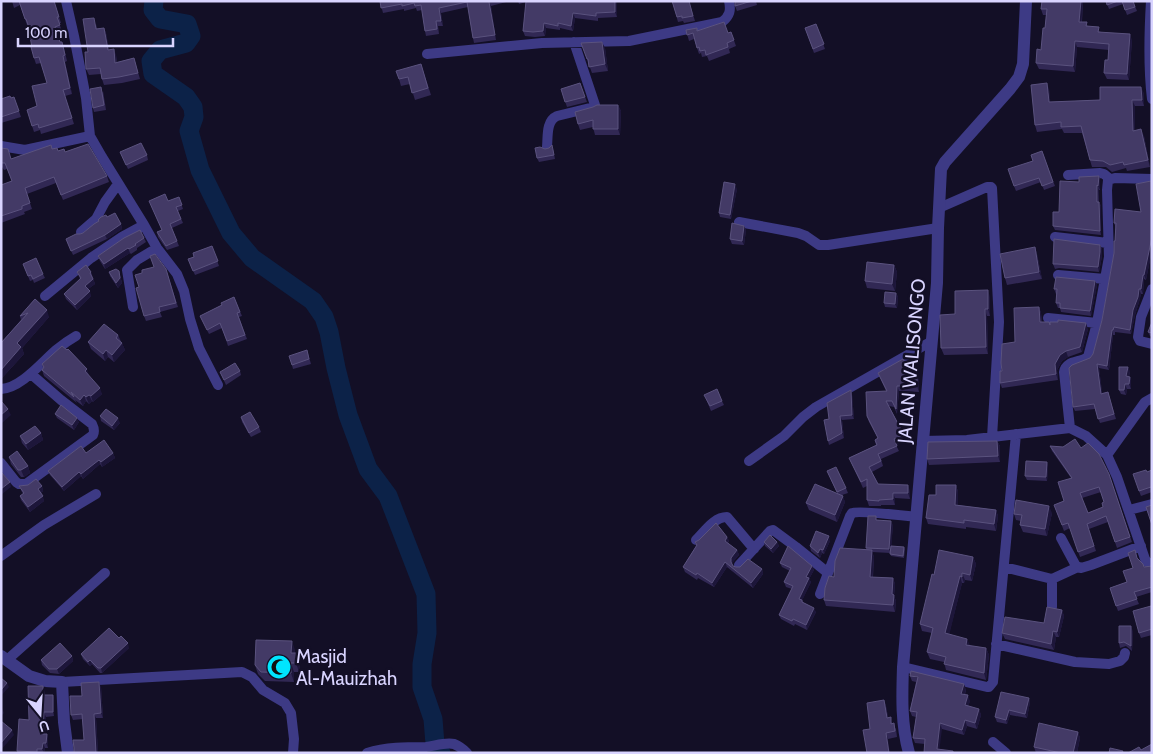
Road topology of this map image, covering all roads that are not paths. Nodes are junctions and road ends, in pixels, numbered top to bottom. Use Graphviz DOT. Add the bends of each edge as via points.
graph roads {
  1 [pos="66,1"];
  2 [pos="729,1"];
  3 [pos="1026,1"];
  4 [pos="1151,1"];
  5 [pos="574,42"];
  6 [pos="427,54"];
  7 [pos="1152,99"];
  8 [pos="90,136"];
  9 [pos="1,146"];
  10 [pos="547,147"];
  11 [pos="1068,175"];
  12 [pos="1110,179"];
  13 [pos="1152,179"];
  14 [pos="118,184"];
  15 [pos="939,208"];
  16 [pos="738,222"];
  17 [pos="144,225"];
  18 [pos="938,228"];
  19 [pos="81,232"];
  20 [pos="1055,237"];
  21 [pos="1108,243"];
  22 [pos="157,248"];
  23 [pos="1058,275"];
  24 [pos="1105,279"];
  25 [pos="1152,289"];
  26 [pos="45,296"];
  27 [pos="133,307"];
  28 [pos="1048,318"];
  29 [pos="1097,323"];
  30 [pos="76,336"];
  31 [pos="932,341"];
  32 [pos="1152,344"];
  33 [pos="31,374"];
  34 [pos="218,385"];
  35 [pos="1,389"];
  36 [pos="1152,398"];
  37 [pos="1070,428"];
  38 [pos="1016,434"];
  39 [pos="992,437"];
  40 [pos="923,441"];
  41 [pos="1107,455"];
  42 [pos="749,461"];
  43 [pos="1,462"];
  44 [pos="96,494"];
  45 [pos="1152,504"];
  46 [pos="1129,510"];
  47 [pos="917,517"];
  48 [pos="1061,538"];
  49 [pos="696,540"];
  50 [pos="1141,546"];
  51 [pos="754,548"];
  52 [pos="1,556"];
  53 [pos="739,565"];
  54 [pos="1151,566"];
  55 [pos="1004,567"];
  56 [pos="1078,567"];
  57 [pos="105,573"];
  58 [pos="828,573"];
  59 [pos="1052,579"];
  60 [pos="820,594"];
  61 [pos="1052,607"];
  62 [pos="996,644"];
  63 [pos="1125,653"];
  64 [pos="4,658"];
  65 [pos="903,667"];
  66 [pos="62,682"];
  67 [pos="993,742"];
  68 [pos="68,753"];
  69 [pos="293,753"];
  70 [pos="367,753"];
  71 [pos="467,753"];
  72 [pos="908,753"];
  73 [pos="1006,753"];
  1 -- 8 [label="street" via="86,98"];
  2 -- 5 [label="street" via="730,14 722,22 629,42"];
  3 -- 15 [label="street, JALAN WALISONGO" via="1023,64 1019,77 942,165"];
  4 -- 7 [label="street" via="1149,76"];
  5 -- 6 [label="street"];
  5 -- 10 [label="street" via="596,105 552,118"];
  8 -- 9 [label="street" via="25,150"];
  8 -- 14 [label="street"];
  11 -- 12 [label="street" via="1100,173"];
  12 -- 13 [label="street"];
  12 -- 21 [label="street" via="1107,190"];
  14 -- 17 [label="street"];
  14 -- 19 [label="street" via="96,219"];
  15 -- 18 [label="street, JALAN WALISONGO"];
  15 -- 39 [label="street" via="987,186 992,188 999,322"];
  16 -- 18 [label="street" via="798,233 820,245"];
  17 -- 22 [label="street"];
  17 -- 26 [label="street" via="91,258"];
  18 -- 31 [label="street, JALAN WALISONGO"];
  20 -- 21 [label="street"];
  21 -- 24 [label="street"];
  22 -- 27 [label="street" via="127,270"];
  22 -- 34 [label="street" via="177,274 198,348"];
  23 -- 24 [label="street"];
  24 -- 29 [label="street"];
  25 -- 32 [label="street" via="1141,317 1138,337 1140,341"];
  28 -- 29 [label="street"];
  29 -- 37 [label="street" via="1088,357 1065,368"];
  30 -- 33 [label="street" via="57,348"];
  31 -- 40 [label="street, JALAN WALISONGO"];
  31 -- 42 [label="street" via="816,407"];
  33 -- 35 [label="street"];
  33 -- 43 [label="street" via="92,424 95,428 93,435 26,484 16,482"];
  36 -- 41 [label="street" via="1145,402"];
  37 -- 38 [label="street"];
  37 -- 41 [label="street" via="1086,436"];
  38 -- 39 [label="street"];
  38 -- 55 [label="street"];
  39 -- 40 [label="street"];
  40 -- 47 [label="street, JALAN WALISONGO"];
  41 -- 46 [label="street"];
  44 -- 52 [label="street" via="44,524"];
  45 -- 46 [label="street"];
  46 -- 50 [label="street"];
  47 -- 58 [label="street" via="852,513"];
  47 -- 65 [label="street, JALAN WALISONGO"];
  48 -- 56 [label="street"];
  49 -- 51 [label="street" via="716,520 727,517"];
  50 -- 54 [label="street"];
  50 -- 56 [label="street" via="1104,561"];
  51 -- 53 [label="street"];
  51 -- 58 [label="street" via="773,530"];
  55 -- 59 [label="street"];
  55 -- 62 [label="street"];
  56 -- 59 [label="street"];
  57 -- 64 [label="street"];
  58 -- 60 [label="street"];
  59 -- 61 [label="street"];
  62 -- 63 [label="street" via="1075,662 1109,664 1120,661"];
  62 -- 65 [label="street" via="993,682 989,687"];
  64 -- 66 [label="street" via="29,676"];
  65 -- 72 [label="street, JALAN WALISONGO" via="902,720"];
  66 -- 68 [label="street"];
  66 -- 69 [label="street" via="242,672 285,703 291,713"];
  67 -- 73 [label="street"];
  70 -- 71 [label="street" via="378,749 452,744"];
}
